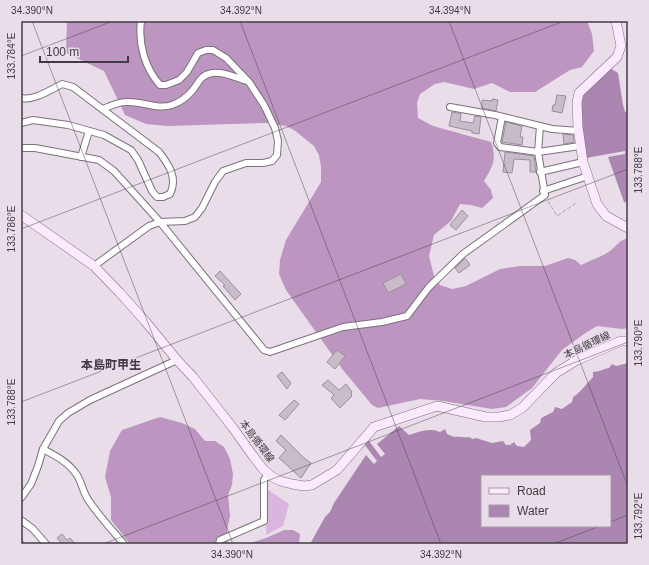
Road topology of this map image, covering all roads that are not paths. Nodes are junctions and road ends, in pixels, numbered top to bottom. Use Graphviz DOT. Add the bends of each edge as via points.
graph roads {
  1 [pos="141,21"];
  2 [pos="616,21"];
  3 [pos="249,82"];
  4 [pos="21,98"];
  5 [pos="450,107"];
  6 [pos="103,109"];
  7 [pos="502,117"];
  8 [pos="21,123"];
  9 [pos="540,126"];
  10 [pos="89,131"];
  11 [pos="579,131"];
  12 [pos="580,146"];
  13 [pos="21,148"];
  14 [pos="538,152"];
  15 [pos="81,157"];
  16 [pos="583,162"];
  17 [pos="540,172"];
  18 [pos="588,176"];
  19 [pos="544,193"];
  20 [pos="21,215"];
  21 [pos="160,222"];
  22 [pos="628,228"];
  23 [pos="94,266"];
  24 [pos="628,341"];
  25 [pos="177,360"];
  26 [pos="43,449"];
  27 [pos="268,474"];
  28 [pos="21,498"];
  29 [pos="21,520"];
  30 [pos="46,544"];
  31 [pos="124,544"];
  32 [pos="219,544"];
  1 -- 3 [label="street" via="140,33 144,56 153,77 160,85 179,80 187,72 198,52 206,50 213,50 226,58"];
  2 -- 11 [label="main road" via="621,46 617,57 579,93"];
  3 -- 6 [label="street" via="214,72 206,74 186,97 170,106 126,102"];
  3 -- 21 [label="street" via="275,128 278,140 277,155 272,162 246,163 223,171 195,217 185,221"];
  4 -- 6 [label="street" via="36,96 62,84 73,88"];
  5 -- 7 [label="street"];
  6 -- 10 [label="street" via="159,152 169,164 174,187 170,194 157,198 131,150"];
  7 -- 9 [label="street"];
  7 -- 14 [label="street" via="497,143 500,147"];
  8 -- 10 [label="street" via="33,120"];
  9 -- 11 [label="street"];
  9 -- 14 [label="street"];
  10 -- 15 [label="street"];
  11 -- 12 [label="main road"];
  12 -- 14 [label="street"];
  12 -- 16 [label="main road"];
  13 -- 15 [label="street"];
  14 -- 17 [label="street"];
  15 -- 21 [label="street" via="99,160 114,171"];
  16 -- 17 [label="street"];
  16 -- 18 [label="main road"];
  17 -- 19 [label="street"];
  18 -- 19 [label="street"];
  18 -- 22 [label="main road" via="597,204 606,216"];
  19 -- 21 [label="street" via="463,254 429,287 407,316 344,327 270,352 264,350"];
  20 -- 23 [label="main road, 本島循環線"];
  21 -- 23 [label="street" via="138,233"];
  23 -- 25 [label="main road, 本島循環線"];
  24 -- 27 [label="main road, 本島循環線" via="621,341 577,360 556,373 522,408 510,415 486,417 437,406 374,427 337,470 312,485 280,481"];
  25 -- 26 [label="street" via="90,400 68,413 59,421"];
  25 -- 27 [label="main road, 本島循環線" via="234,428 252,456"];
  26 -- 28 [label="street" via="31,484"];
  26 -- 31 [label="street" via="62,459 73,471 88,499"];
  27 -- 32 [label="street" via="264,480 264,521 220,540"];
  29 -- 30 [label="street"];
}
